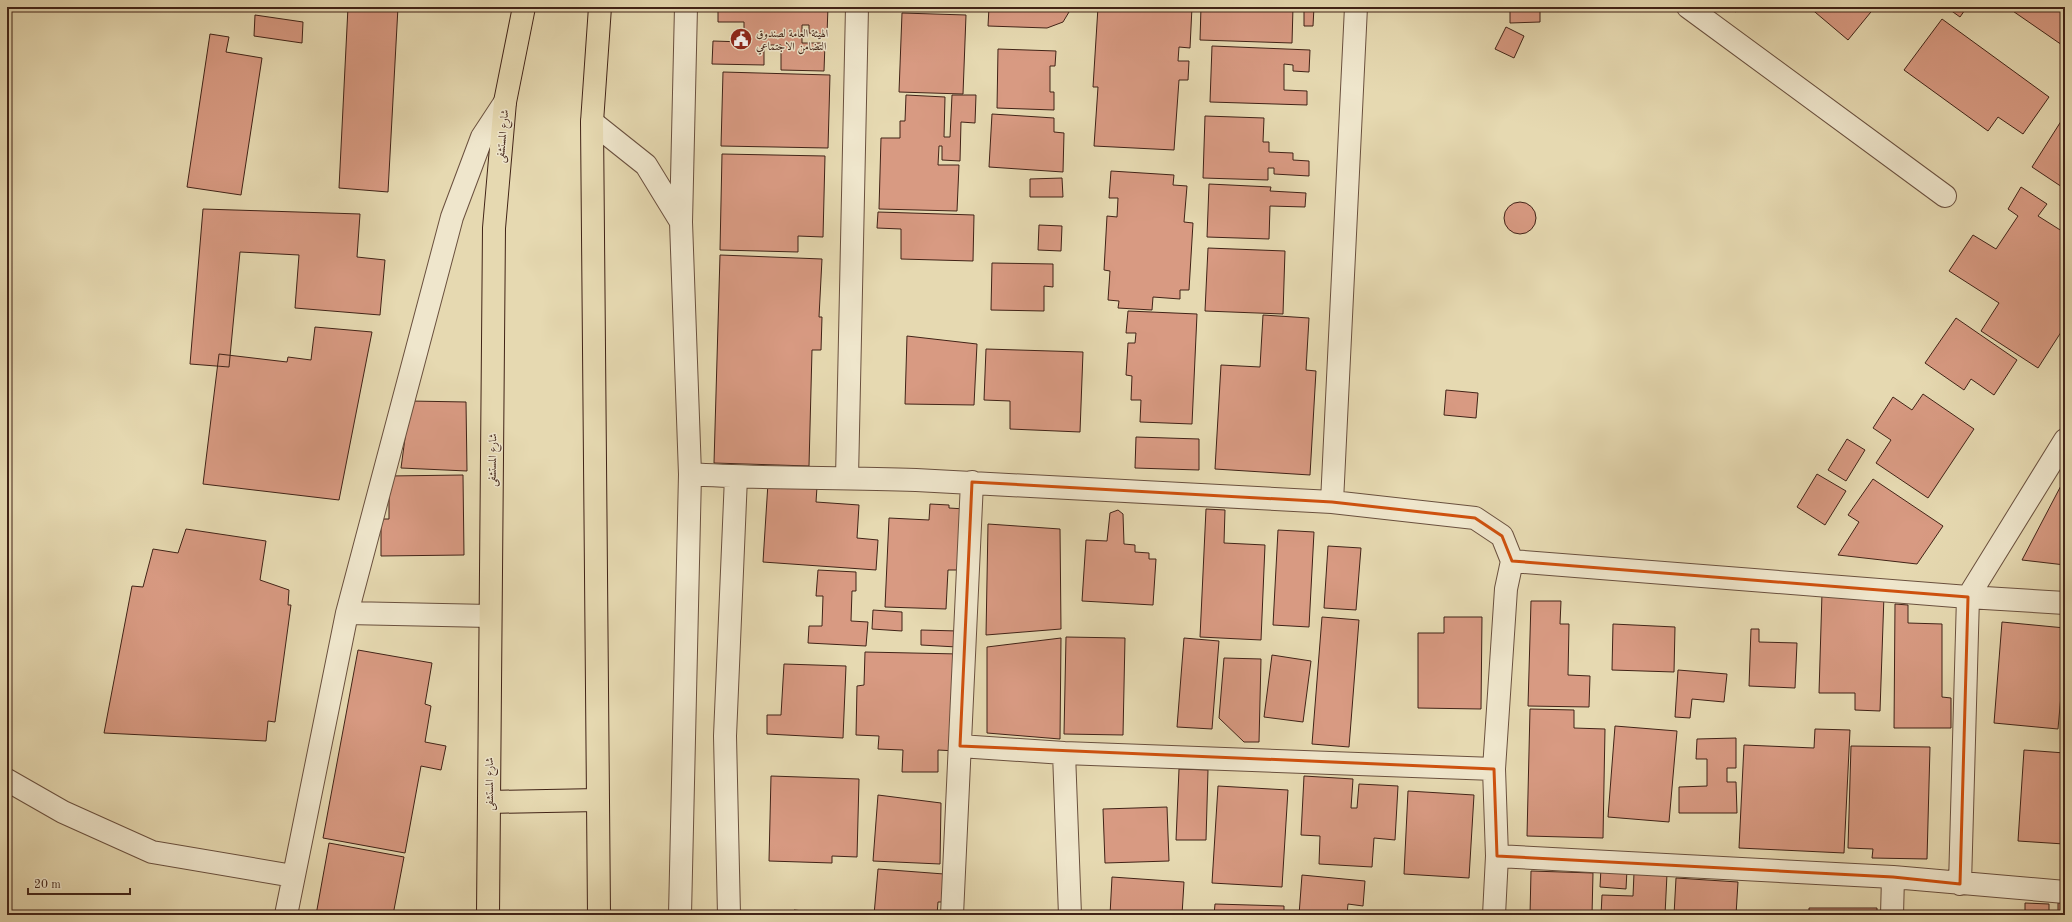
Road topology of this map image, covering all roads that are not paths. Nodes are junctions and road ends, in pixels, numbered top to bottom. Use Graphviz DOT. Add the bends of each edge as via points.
graph roads {
  1 [pos="524,7"];
  2 [pos="600,7"];
  3 [pos="686,7"];
  4 [pos="857,7"];
  5 [pos="1356,7"];
  6 [pos="1688,7"];
  7 [pos="505,102"];
  8 [pos="592,122"];
  9 [pos="1945,196"];
  10 [pos="681,222"];
  11 [pos="2065,440"];
  12 [pos="690,474"];
  13 [pos="736,477"];
  14 [pos="847,478"];
  15 [pos="972,482"];
  16 [pos="1332,502"];
  17 [pos="1512,561"];
  18 [pos="1968,597"];
  19 [pos="2065,603"];
  20 [pos="347,613"];
  21 [pos="490,616"];
  22 [pos="960,746"];
  23 [pos="1064,753"];
  24 [pos="1494,769"];
  25 [pos="7,780"];
  26 [pos="598,800"];
  27 [pos="489,802"];
  28 [pos="1498,856"];
  29 [pos="293,876"];
  30 [pos="1893,877"];
  31 [pos="1960,884"];
  32 [pos="2065,892"];
  33 [pos="286,915"];
  34 [pos="488,915"];
  35 [pos="599,915"];
  36 [pos="680,915"];
  37 [pos="729,915"];
  38 [pos="952,915"];
  39 [pos="1070,915"];
  40 [pos="1494,915"];
  41 [pos="1892,915"];
  1 -- 7 [label="main road, شارع المستشفى"];
  2 -- 8 [label="main road"];
  3 -- 10 [label="street"];
  4 -- 14 [label="street"];
  5 -- 16 [label="street"];
  6 -- 9 [label="street"];
  7 -- 20 [label="street" via="482,137 452,217"];
  7 -- 21 [label="main road, شارع المستشفى" via="494,228"];
  8 -- 10 [label="street" via="646,165"];
  8 -- 26 [label="main road"];
  10 -- 12 [label="street"];
  11 -- 18 [label="street"];
  12 -- 13 [label="street"];
  12 -- 36 [label="street"];
  13 -- 14 [label="street"];
  13 -- 37 [label="street" via="725,736"];
  14 -- 15 [label="street"];
  15 -- 16 [label="street"];
  15 -- 22 [label="street"];
  16 -- 17 [label="street" via="1475,518 1502,536"];
  17 -- 18 [label="street"];
  17 -- 24 [label="street" via="1506,589"];
  18 -- 19 [label="street"];
  18 -- 31 [label="street"];
  20 -- 21 [label="street"];
  20 -- 29 [label="street"];
  21 -- 27 [label="main road, شارع المستشفى"];
  22 -- 23 [label="street"];
  22 -- 38 [label="street"];
  23 -- 24 [label="street"];
  23 -- 39 [label="street"];
  24 -- 28 [label="street"];
  25 -- 29 [label="street" via="63,812 152,852"];
  26 -- 27 [label="main road"];
  26 -- 35 [label="main road"];
  27 -- 34 [label="main road, شارع المستشفى"];
  28 -- 30 [label="street"];
  28 -- 40 [label="street"];
  29 -- 33 [label="street"];
  30 -- 31 [label="street"];
  30 -- 41 [label="street"];
  31 -- 32 [label="street"];
}
